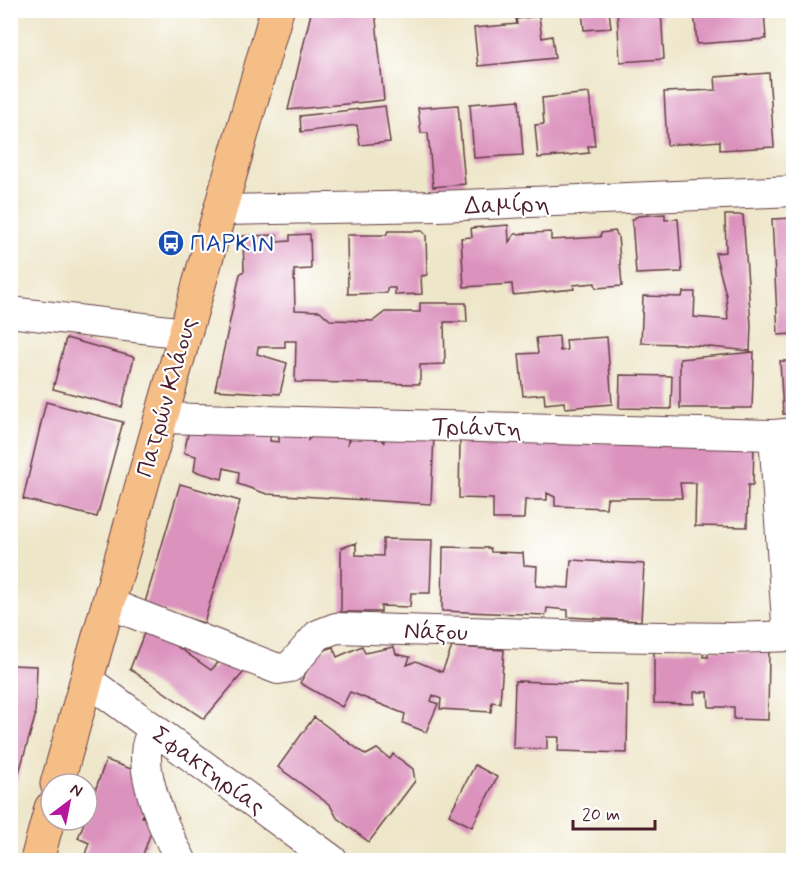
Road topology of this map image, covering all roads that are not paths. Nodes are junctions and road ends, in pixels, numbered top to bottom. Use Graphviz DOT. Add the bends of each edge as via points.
graph roads {
  1 [pos="277,10"];
  2 [pos="794,191"];
  3 [pos="220,210"];
  4 [pos="10,312"];
  5 [pos="185,333"];
  6 [pos="160,418"];
  7 [pos="784,434"];
  8 [pos="107,603"];
  9 [pos="791,636"];
  10 [pos="86,679"];
  11 [pos="154,729"];
  12 [pos="60,772"];
  13 [pos="45,832"];
  14 [pos="37,861"];
  15 [pos="181,861"];
  16 [pos="332,861"];
  1 -- 3 [label="main road, Πατρών Κλάους"];
  2 -- 3 [label="street, Δαμίρη" via="495,204"];
  3 -- 5 [label="main road, Πατρών Κλάους"];
  4 -- 5 [label="street"];
  5 -- 6 [label="main road, Πατρών Κλάους"];
  6 -- 7 [label="street, Τριάντη"];
  6 -- 8 [label="main road, Πατρών Κλάους"];
  7 -- 9 [label="street"];
  8 -- 9 [label="street, Νάξου" via="278,669 290,667 318,635 336,628 594,636"];
  8 -- 10 [label="main road, Πατρών Κλάους"];
  10 -- 11 [label="street, Σφακτηρίας"];
  10 -- 12 [label="main road, Πατρών Κλάους"];
  11 -- 15 [label="street" via="146,748 146,766 159,812"];
  11 -- 16 [label="street, Σφακτηρίας"];
  13 -- 14 [label="main road"];
}
